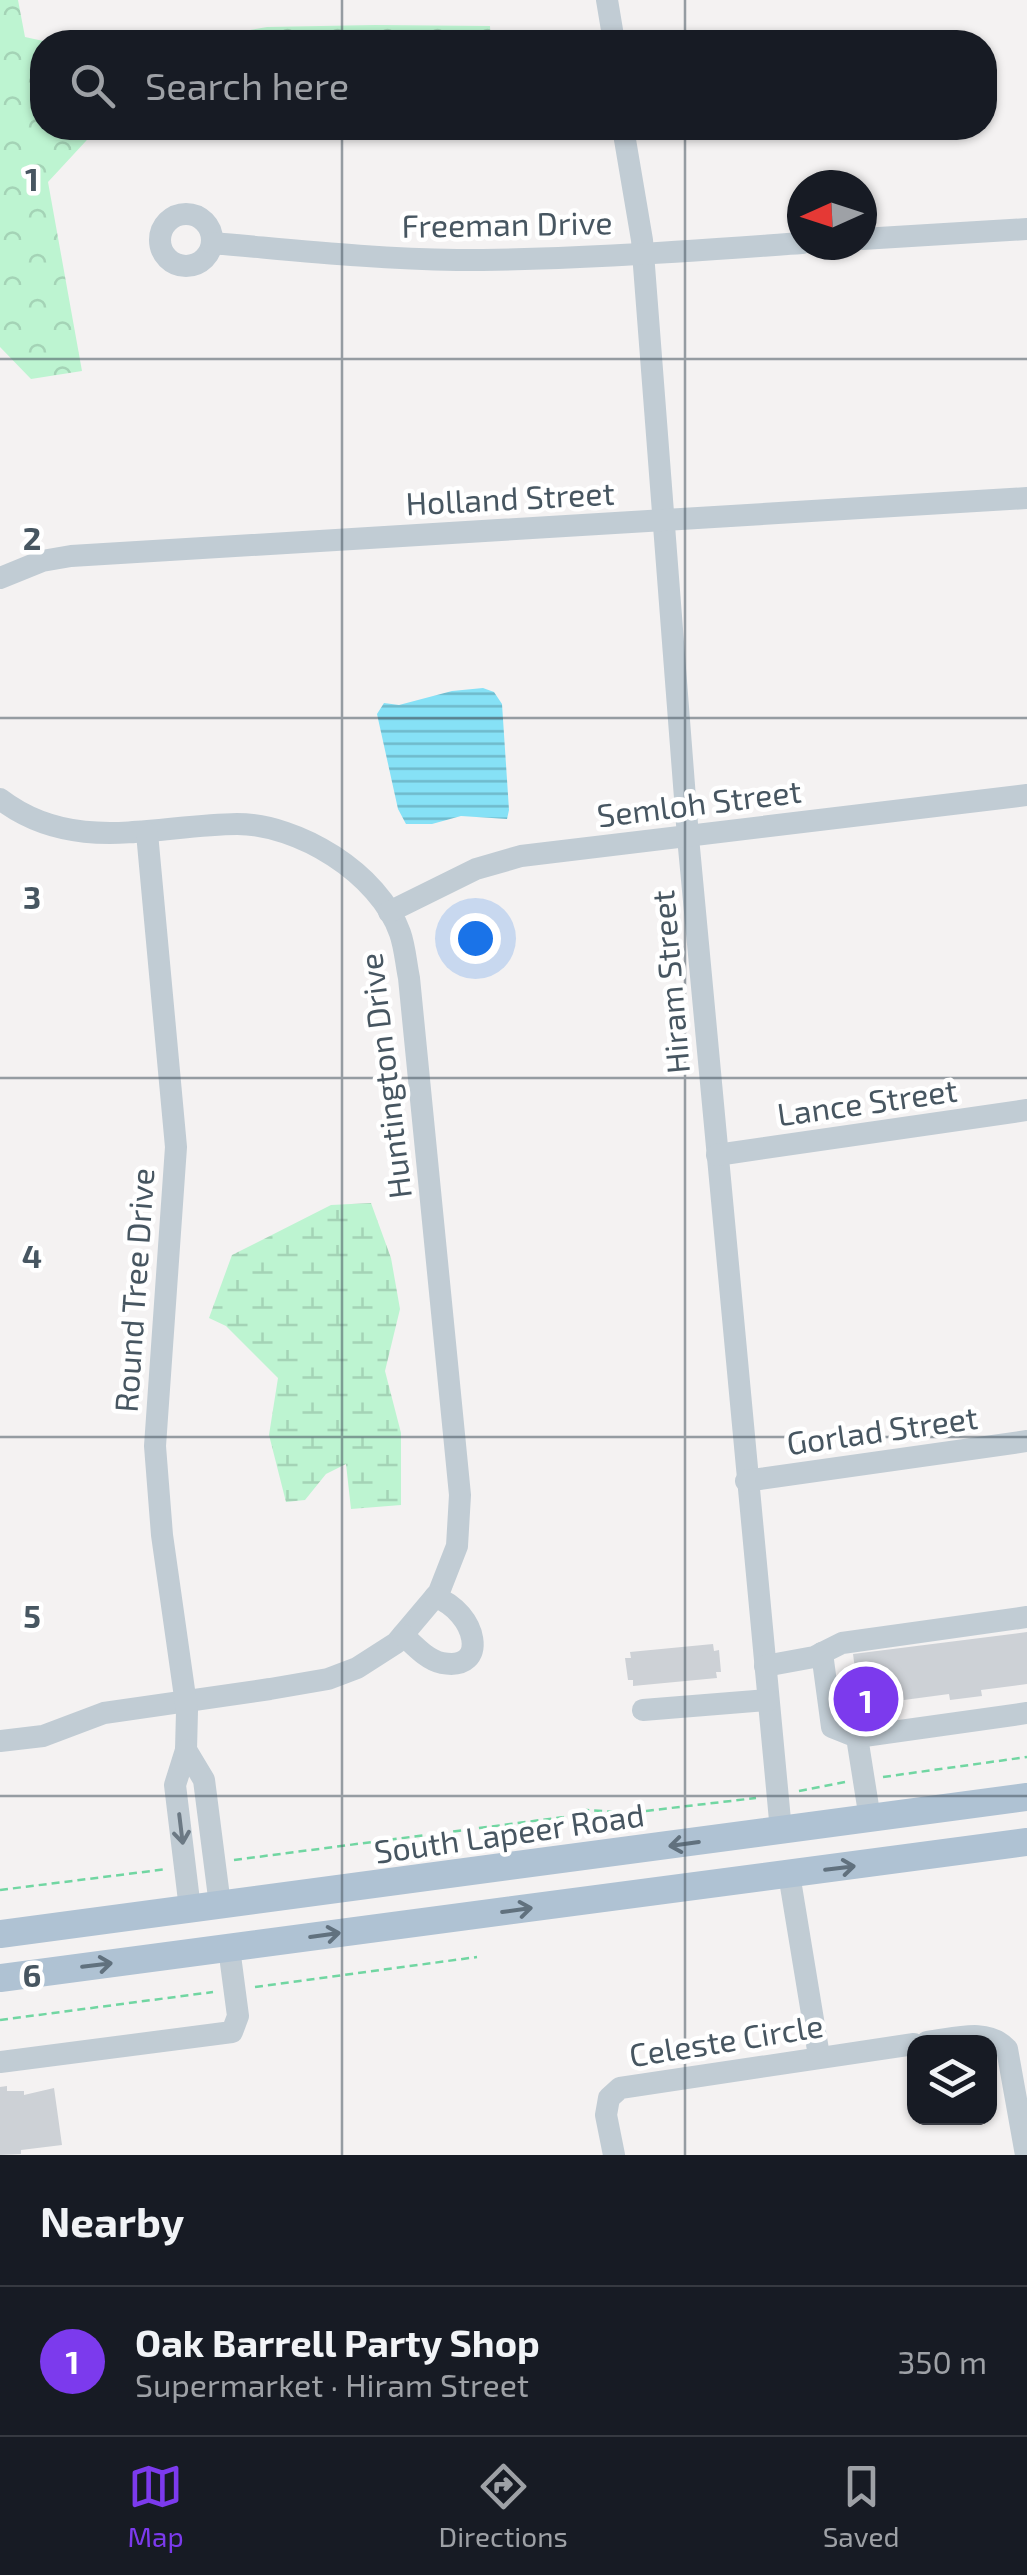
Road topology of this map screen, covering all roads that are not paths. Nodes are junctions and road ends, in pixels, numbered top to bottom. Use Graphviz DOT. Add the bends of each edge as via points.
graph roads {
  1 [pos="607,0"];
  2 [pos="612,30"];
  3 [pos="624,140"];
  4 [pos="1027,229"];
  5 [pos="877,239"];
  6 [pos="212,243"];
  7 [pos="787,244"];
  8 [pos="643,254"];
  9 [pos="1027,498"];
  10 [pos="662,520"];
  11 [pos="0,578"];
  12 [pos="1027,795"];
  13 [pos="0,799"];
  14 [pos="146,834"];
  15 [pos="688,837"];
  16 [pos="389,912"];
  17 [pos="1027,1110"];
  18 [pos="717,1155"];
  19 [pos="1027,1441"];
  20 [pos="746,1481"];
  21 [pos="435,1597"];
  22 [pos="1027,1618"];
  23 [pos="403,1635"];
  24 [pos="822,1653"];
  25 [pos="764,1666"];
  26 [pos="186,1700"];
  27 [pos="768,1700"];
  28 [pos="643,1710"];
  29 [pos="1027,1713"];
  30 [pos="856,1737"];
  31 [pos="0,1741"];
  32 [pos="186,1750"];
  33 [pos="1027,1797"];
  34 [pos="870,1819"];
  35 [pos="781,1831"];
  36 [pos="1027,1842"];
  37 [pos="588,1857"];
  38 [pos="789,1874"];
  39 [pos="434,1877"];
  40 [pos="582,1901"];
  41 [pos="220,1905"];
  42 [pos="190,1909"];
  43 [pos="421,1923"];
  44 [pos="0,1934"];
  45 [pos="229,1948"];
  46 [pos="0,1978"];
  47 [pos="997,2038"];
  48 [pos="907,2045"];
  49 [pos="819,2056"];
  50 [pos="0,2062"];
  51 [pos="614,2155"];
  52 [pos="1026,2155"];
  1 -- 2 [label="street"];
  3 -- 8 [label="street, Hiram Street"];
  4 -- 5 [label="street"];
  6 -- 8 [label="street, Freeman Drive" via="458,260"];
  7 -- 8 [label="street, Freeman Drive"];
  8 -- 10 [label="street, Hiram Street"];
  9 -- 10 [label="street, Holland Street"];
  10 -- 11 [label="street, Holland Street" via="71,556"];
  10 -- 15 [label="street, Hiram Street"];
  12 -- 15 [label="street, Semloh Street"];
  13 -- 14 [label="street, Huntington Drive" via="54,826"];
  14 -- 16 [label="street, Huntington Drive" via="241,824 285,834 348,866"];
  14 -- 26 [label="street, Round Tree Drive" via="176,1147 155,1446"];
  15 -- 16 [label="street, Semloh Street" via="521,856 476,869"];
  15 -- 18 [label="street, Hiram Street"];
  16 -- 21 [label="street, Huntington Drive" via="409,978 460,1495 457,1546"];
  17 -- 18 [label="street, Lance Street"];
  18 -- 20 [label="street, Hiram Street"];
  19 -- 20 [label="street, Gorlad Street"];
  20 -- 25 [label="street, Hiram Street"];
  21 -- 23 [label="street, Huntington Drive"];
  21 -- 23 [label="street" via="470,1625 471,1651 459,1662 441,1662"];
  22 -- 24 [label="street" via="842,1644"];
  23 -- 26 [label="street, Huntington Drive" via="358,1668 328,1679"];
  24 -- 25 [label="street"];
  24 -- 30 [label="street" via="832,1727"];
  25 -- 27 [label="street, Hiram Street"];
  26 -- 31 [label="street, Huntington Drive"];
  26 -- 32 [label="street, Round Tree Drive"];
  27 -- 28 [label="street"];
  27 -- 35 [label="street, Hiram Street"];
  29 -- 30 [label="street"];
  30 -- 34 [label="street"];
  32 -- 41 [label="street, Round Tree Drive" via="204,1780"];
  32 -- 42 [label="street, Round Tree Drive, one-way" via="175,1784"];
  33 -- 34 [label="main road, South Lapeer Road"];
  34 -- 35 [label="main road, South Lapeer Road"];
  35 -- 37 [label="main road, South Lapeer Road, one-way"];
  38 -- 36 [label="main road, one-way"];
  37 -- 39 [label="main road, South Lapeer Road"];
  37 -- 40 [label="main road" via="576,1876"];
  38 -- 40 [label="main road"];
  38 -- 49 [label="street"];
  39 -- 41 [label="main road, South Lapeer Road"];
  39 -- 43 [label="main road" via="436,1904"];
  43 -- 40 [label="main road, one-way"];
  41 -- 42 [label="main road, South Lapeer Road"];
  42 -- 44 [label="main road, South Lapeer Road"];
  45 -- 43 [label="main road, one-way"];
  46 -- 45 [label="main road, one-way"];
  45 -- 50 [label="street" via="238,2016 232,2032"];
  47 -- 52 [label="street" via="1007,2048"];
  48 -- 49 [label="street, Celeste Circle"];
  49 -- 51 [label="street, Celeste Circle" via="620,2088 608,2098 606,2115"];
}
